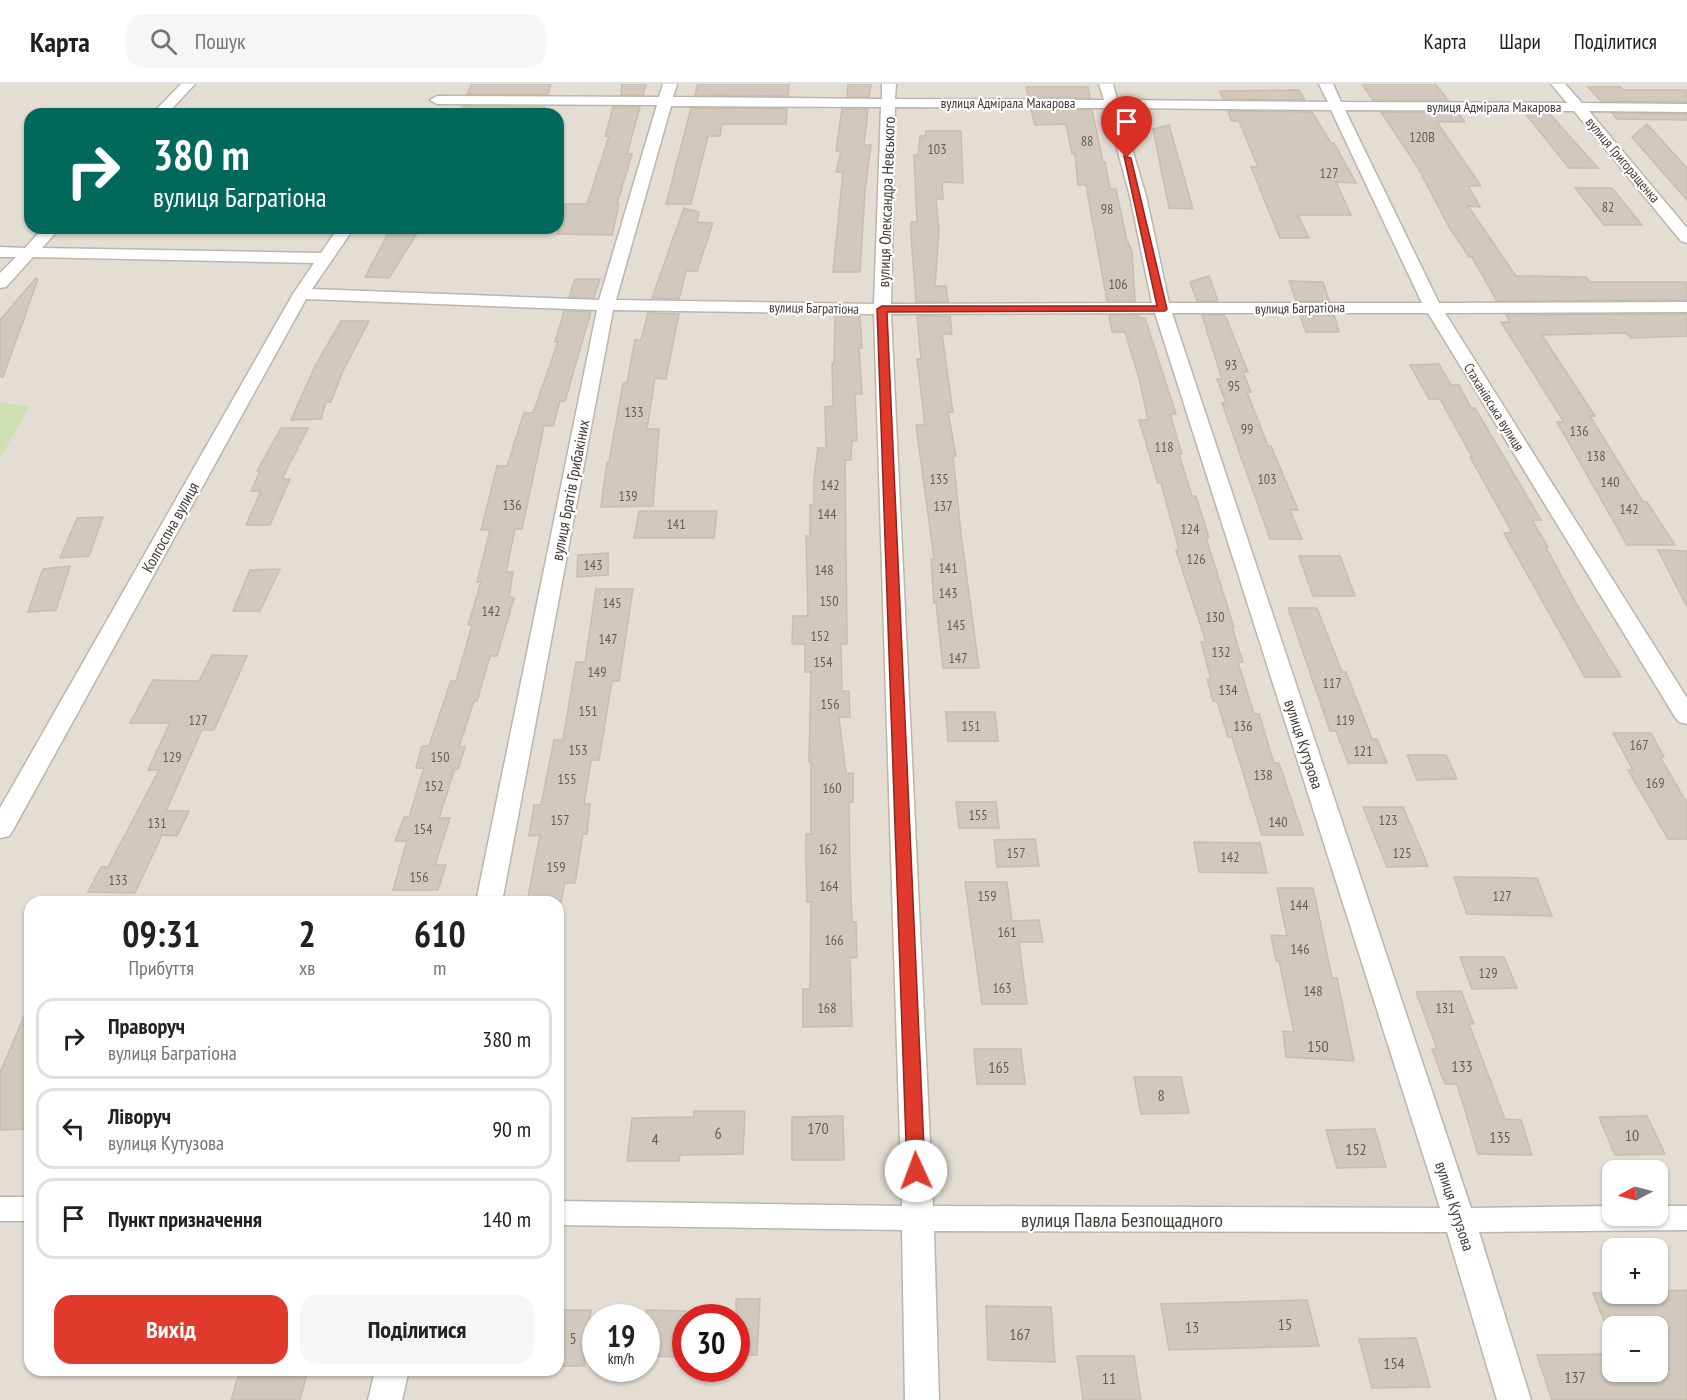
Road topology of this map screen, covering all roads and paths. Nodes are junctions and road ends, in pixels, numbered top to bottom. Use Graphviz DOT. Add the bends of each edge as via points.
graph roads {
  1 [pos="188,84"];
  2 [pos="446,84"];
  3 [pos="1326,84"];
  4 [pos="1558,84"];
  5 [pos="668,93"];
  6 [pos="889,93"];
  7 [pos="1109,94"];
  8 [pos="437,100"];
  9 [pos="1338,106"];
  10 [pos="1578,107"];
  11 [pos="165,108"];
  12 [pos="431,108"];
  13 [pos="1687,108"];
  14 [pos="46,234"];
  15 [pos="342,234"];
  16 [pos="1687,238"];
  17 [pos="0,252"];
  18 [pos="29,252"];
  19 [pos="324,258"];
  20 [pos="0,283"];
  21 [pos="301,294"];
  22 [pos="606,305"];
  23 [pos="1432,306"];
  24 [pos="1687,307"];
  25 [pos="882,309"];
  26 [pos="1162,309"];
  27 [pos="1687,717"];
  28 [pos="0,830"];
  29 [pos="490,896"];
  30 [pos="0,1209"];
  31 [pos="24,1209"];
  32 [pos="564,1213"];
  33 [pos="1687,1218"];
  34 [pos="918,1219"];
  35 [pos="1460,1221"];
  36 [pos="391,1376"];
  37 [pos="385,1400"];
  38 [pos="922,1400"];
  39 [pos="1514,1400"];
  1 -- 11 [label="street"];
  2 -- 8 [label="street"];
  3 -- 9 [label="street, Стаханівська вулиця"];
  4 -- 10 [label="street, вулиця Григоращенка"];
  5 -- 6 [label="street, вулиця Адмірала Макарова"];
  5 -- 8 [label="street, вулиця Адмірала Макарова"];
  5 -- 22 [label="street, вулиця Братів Грибакіних"];
  6 -- 7 [label="street, вулиця Адмірала Макарова"];
  6 -- 25 [label="street, вулиця Олександра Невського"];
  7 -- 9 [label="street, вулиця Адмірала Макарова"];
  7 -- 26 [label="street, вулиця Кутузова" via="1138,196"];
  8 -- 12 [label="street"];
  9 -- 10 [label="street, вулиця Адмірала Макарова"];
  9 -- 23 [label="street, Стаханівська вулиця"];
  10 -- 13 [label="street, вулиця Адмірала Макарова"];
  10 -- 16 [label="street, вулиця Григоращенка"];
  14 -- 18 [label="street"];
  15 -- 19 [label="street, Колгоспна вулиця"];
  17 -- 18 [label="street"];
  18 -- 19 [label="street"];
  18 -- 20 [label="street"];
  19 -- 21 [label="street, Колгоспна вулиця"];
  21 -- 22 [label="street, вулиця Багратіона"];
  21 -- 28 [label="street, Колгоспна вулиця"];
  22 -- 25 [label="street, вулиця Багратіона"];
  22 -- 29 [label="street, вулиця Братів Грибакіних"];
  23 -- 24 [label="street, вулиця Багратіона"];
  23 -- 26 [label="street, вулиця Багратіона"];
  23 -- 27 [label="street, Стаханівська вулиця"];
  25 -- 26 [label="street, вулиця Багратіона"];
  25 -- 34 [label="street, вулиця Олександра Невського"];
  26 -- 35 [label="street, вулиця Кутузова"];
  30 -- 31 [label="street"];
  32 -- 34 [label="street, вулиця Павла Безпощадного"];
  33 -- 35 [label="street, вулиця Павла Безпощадного"];
  34 -- 35 [label="street, вулиця Павла Безпощадного"];
  34 -- 38 [label="street, вулиця Олександра Невського"];
  35 -- 39 [label="street, вулиця Кутузова"];
  36 -- 37 [label="street"];
}
